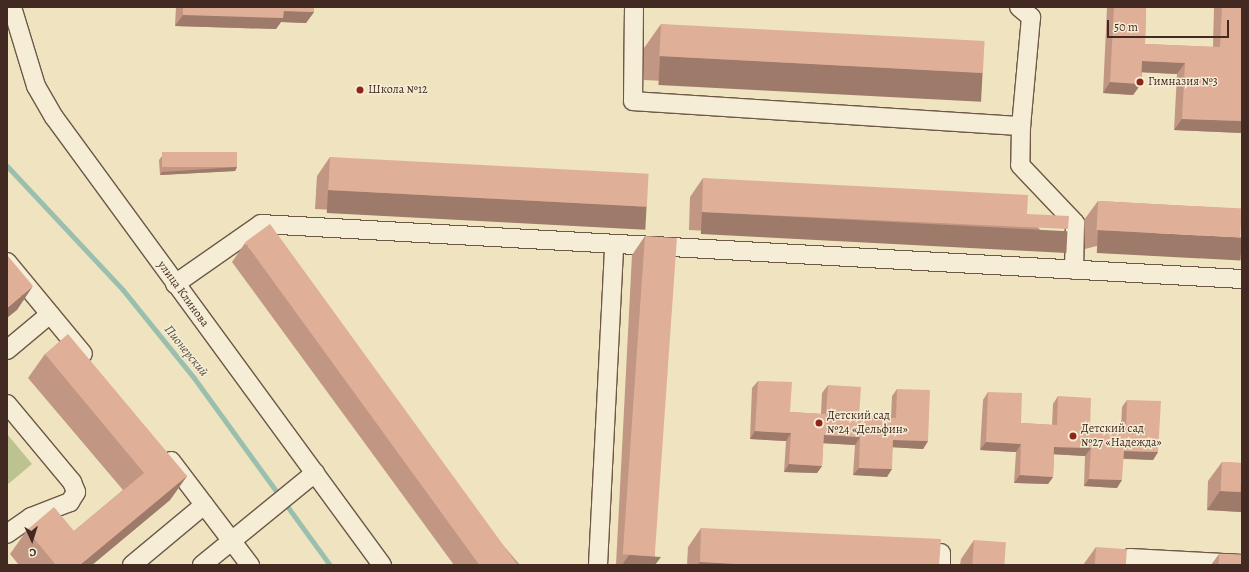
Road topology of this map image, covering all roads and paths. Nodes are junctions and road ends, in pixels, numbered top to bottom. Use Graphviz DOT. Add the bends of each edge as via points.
graph roads {
  1 [pos="634,7"];
  2 [pos="1019,7"];
  3 [pos="11,11"];
  4 [pos="1021,126"];
  5 [pos="260,224"];
  6 [pos="275,243"];
  7 [pos="614,244"];
  8 [pos="7,262"];
  9 [pos="1074,270"];
  10 [pos="1242,279"];
  11 [pos="175,284"];
  12 [pos="50,314"];
  13 [pos="7,350"];
  14 [pos="96,369"];
  15 [pos="7,404"];
  16 [pos="161,449"];
  17 [pos="315,473"];
  18 [pos="204,504"];
  19 [pos="7,534"];
  20 [pos="232,541"];
  21 [pos="1242,564"];
  22 [pos="132,565"];
  23 [pos="202,565"];
  24 [pos="250,565"];
  25 [pos="382,565"];
  26 [pos="598,565"];
  27 [pos="1130,565"];
  1 -- 4 [label="street" via="633,102"];
  2 -- 4 [label="street" via="1031,17"];
  3 -- 11 [label="street, улица Клинова" via="36,86 54,117"];
  4 -- 9 [label="street" via="1020,165 1075,223"];
  5 -- 6 [label="street"];
  5 -- 7 [label="street"];
  5 -- 11 [label="street"];
  7 -- 9 [label="street"];
  7 -- 26 [label="street"];
  8 -- 12 [label="street"];
  9 -- 10 [label="street"];
  11 -- 17 [label="street, улица Клинова"];
  12 -- 13 [label="street"];
  12 -- 14 [label="street"];
  15 -- 19 [label="street" via="72,482 76,492 70,502 31,517"];
  16 -- 18 [label="street"];
  17 -- 20 [label="street"];
  17 -- 25 [label="street, улица Клинова"];
  18 -- 20 [label="street"];
  18 -- 22 [label="street"];
  20 -- 23 [label="street"];
  20 -- 24 [label="street"];
  21 -- 27 [label="street" via="1130,558"];
}
